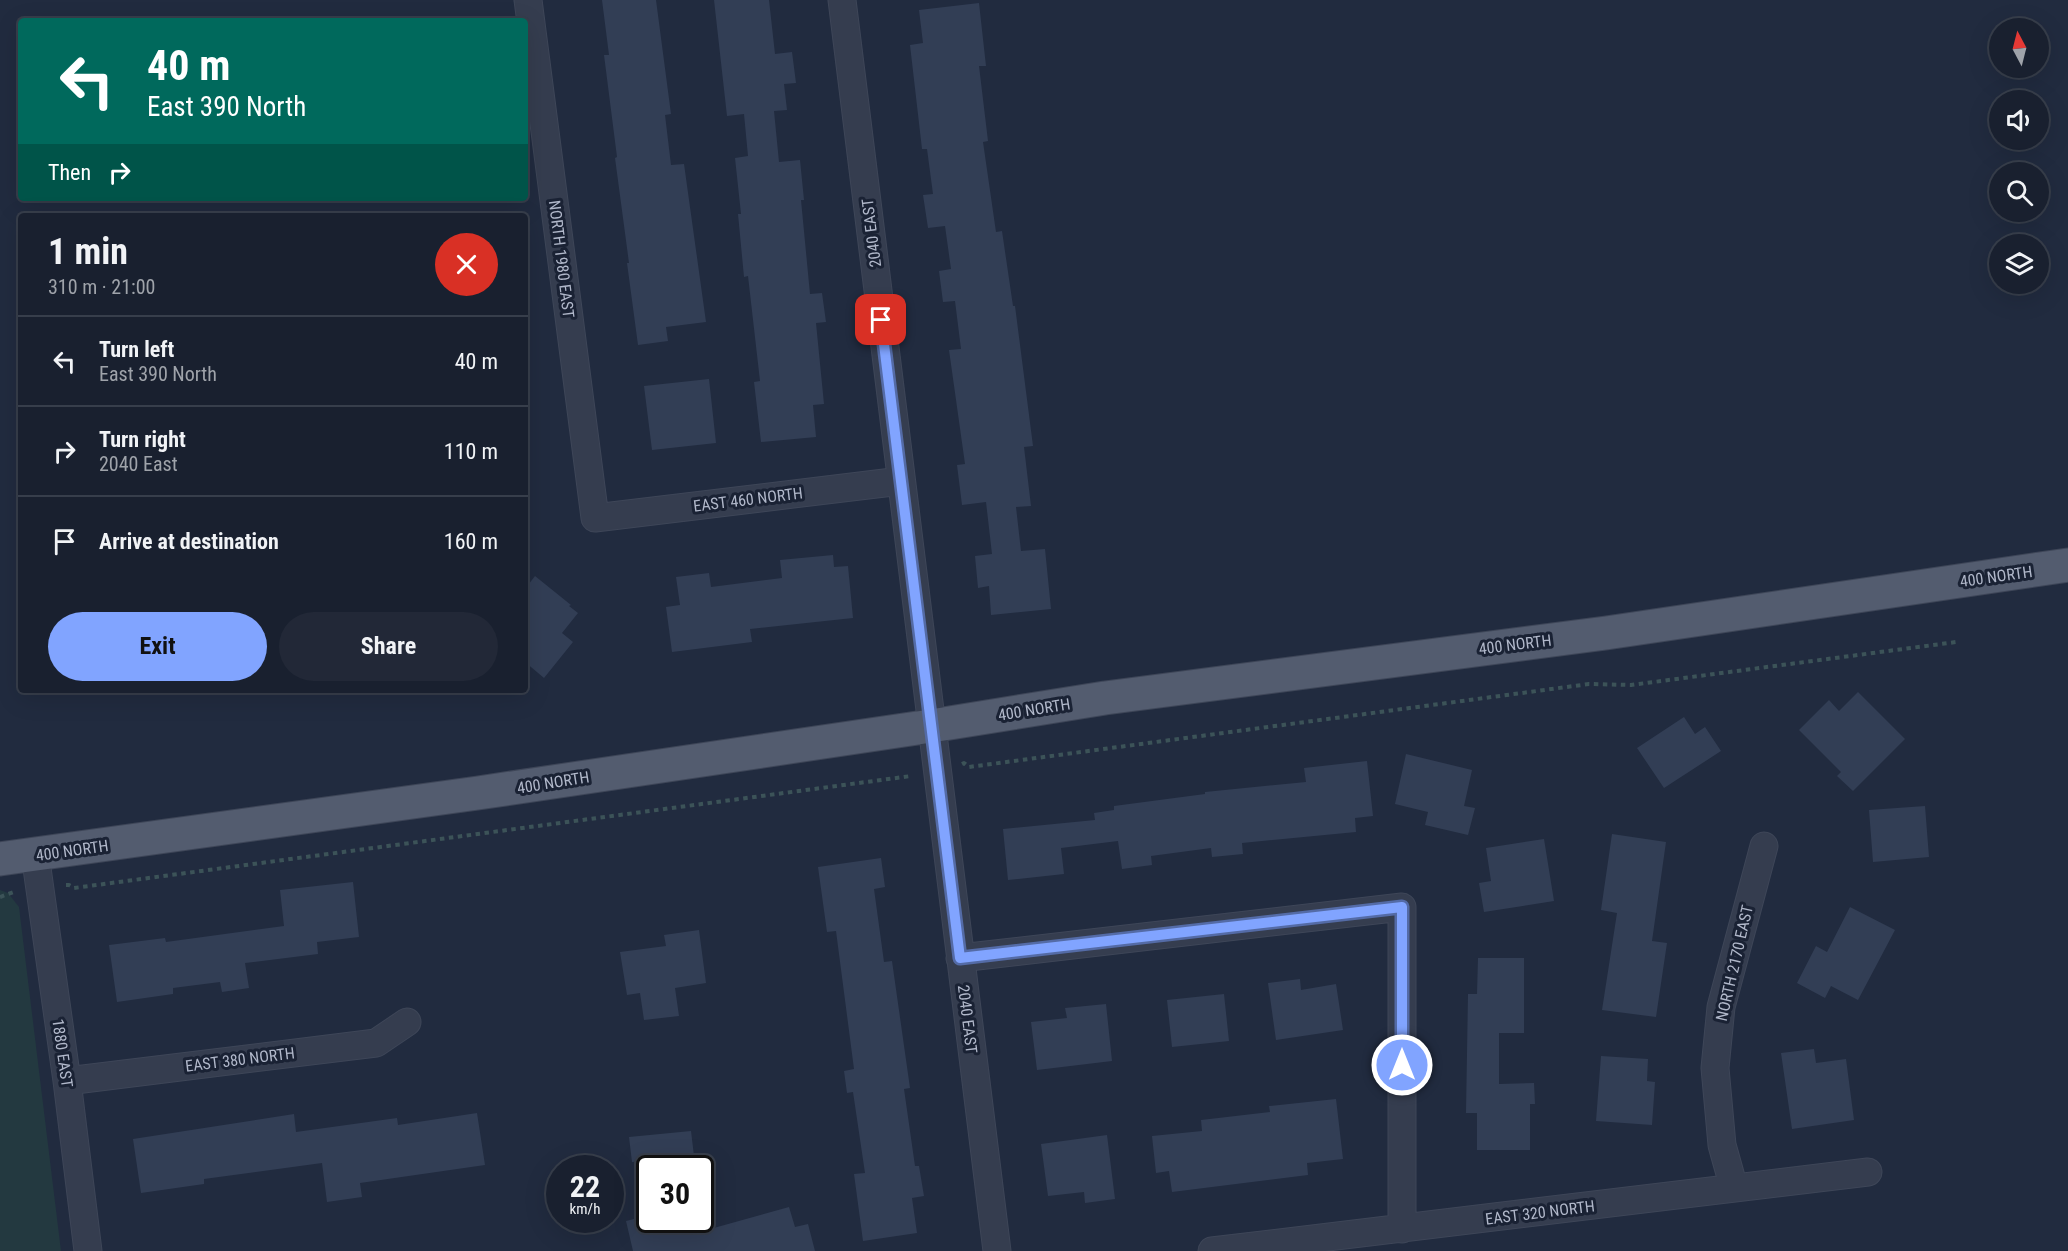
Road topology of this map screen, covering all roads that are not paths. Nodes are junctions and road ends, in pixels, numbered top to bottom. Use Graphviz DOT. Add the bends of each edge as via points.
graph roads {
  1 [pos="528,0"];
  2 [pos="842,0"];
  3 [pos="901,480"];
  4 [pos="596,519"];
  5 [pos="2068,565"];
  6 [pos="931,726"];
  7 [pos="1764,846"];
  8 [pos="35,854"];
  9 [pos="0,859"];
  10 [pos="960,958"];
  11 [pos="407,1022"];
  12 [pos="67,1081"];
  13 [pos="1868,1172"];
  14 [pos="1734,1188"];
  15 [pos="1402,1229"];
  16 [pos="88,1251"];
  17 [pos="997,1251"];
  18 [pos="1212,1251"];
  1 -- 4 [label="street, NORTH 1980 EAST"];
  2 -- 3 [label="street, 2040 EAST"];
  3 -- 4 [label="street, EAST 460 NORTH"];
  3 -- 6 [label="street, 2040 EAST"];
  5 -- 6 [label="main road, 400 NORTH" via="1606,633 1105,698"];
  6 -- 8 [label="main road, 400 NORTH"];
  6 -- 10 [label="street, 2040 EAST"];
  7 -- 14 [label="street, NORTH 2170 EAST" via="1721,1007 1715,1068 1722,1145"];
  8 -- 9 [label="main road, 400 NORTH"];
  8 -- 12 [label="street, 1880 EAST"];
  10 -- 15 [label="street" via="1402,907"];
  10 -- 17 [label="street, 2040 EAST"];
  11 -- 12 [label="street, EAST 380 NORTH" via="376,1042"];
  12 -- 16 [label="street, 1880 EAST"];
  13 -- 14 [label="street, EAST 320 NORTH"];
  14 -- 15 [label="street, EAST 320 NORTH"];
  15 -- 18 [label="street, EAST 320 NORTH"];
}
